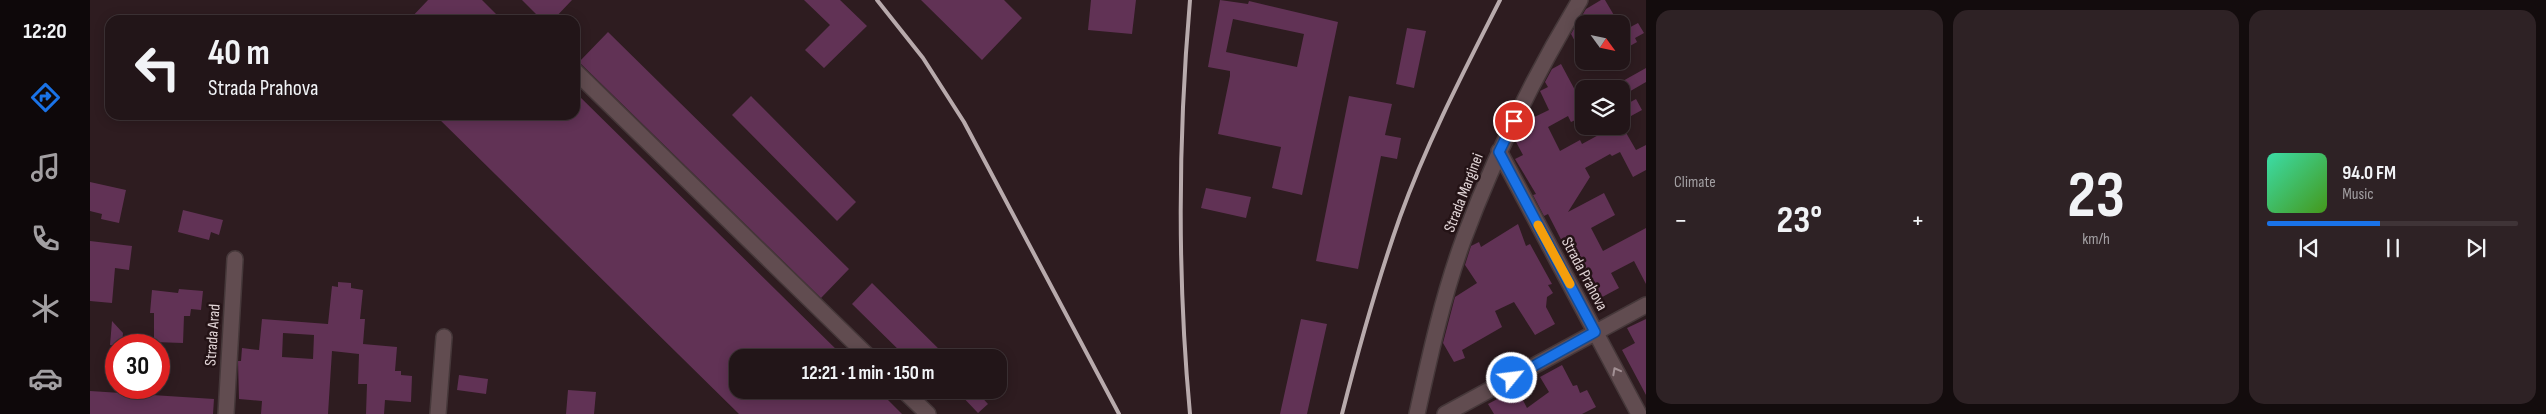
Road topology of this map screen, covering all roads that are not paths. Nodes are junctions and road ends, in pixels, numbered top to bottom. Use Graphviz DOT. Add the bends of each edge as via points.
graph roads {
  1 [pos="1580,0"];
  2 [pos="580,76"];
  3 [pos="1499,152"];
  4 [pos="235,259"];
  5 [pos="1646,305"];
  6 [pos="1595,332"];
  7 [pos="444,338"];
  8 [pos="861,349"];
  9 [pos="912,399"];
  10 [pos="226,414"];
  11 [pos="438,414"];
  12 [pos="928,414"];
  13 [pos="1417,414"];
  14 [pos="1445,414"];
  15 [pos="1639,414"];
  1 -- 3 [label="street, Strada Marginei"];
  2 -- 8 [label="street"];
  3 -- 6 [label="street, Strada Prahova"];
  3 -- 13 [label="street, Strada Marginei" via="1464,240 1436,331"];
  4 -- 10 [label="street, Strada Arad"];
  5 -- 6 [label="street"];
  6 -- 14 [label="street"];
  15 -- 6 [label="street, Strada Prahova, one-way"];
  7 -- 11 [label="street"];
  9 -- 12 [label="street"];
}
